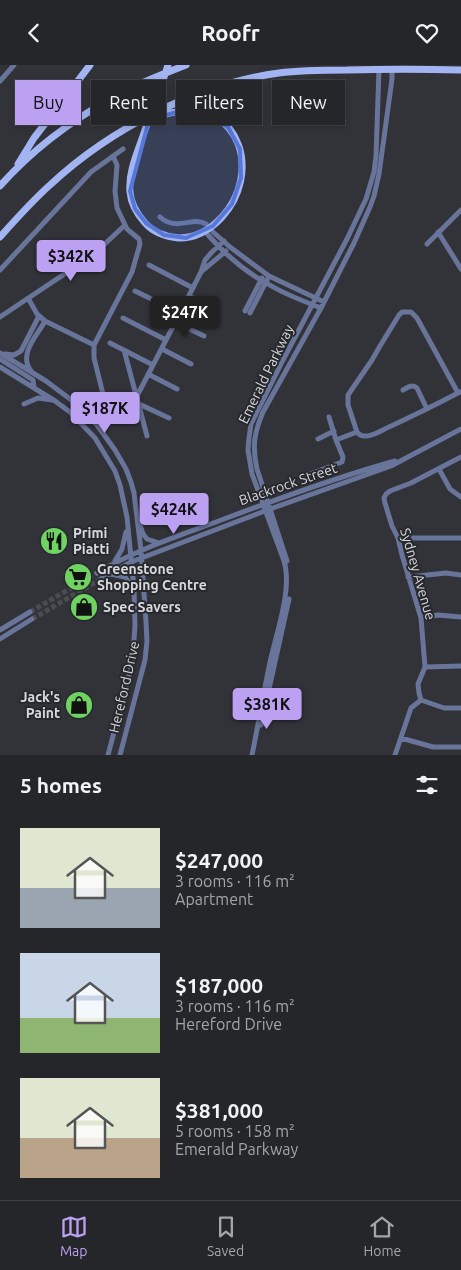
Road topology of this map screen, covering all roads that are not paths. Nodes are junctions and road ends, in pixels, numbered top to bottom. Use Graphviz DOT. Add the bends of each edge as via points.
graph roads {
  1 [pos="14,65"];
  2 [pos="90,65"];
  3 [pos="168,65"];
  4 [pos="186,65"];
  5 [pos="379,67"];
  6 [pos="392,67"];
  7 [pos="461,70"];
  8 [pos="0,81"];
  9 [pos="122,131"];
  10 [pos="123,149"];
  11 [pos="113,156"];
  12 [pos="14,170"];
  13 [pos="0,186"];
  14 [pos="461,210"];
  15 [pos="160,217"];
  16 [pos="125,225"];
  17 [pos="207,230"];
  18 [pos="438,232"];
  19 [pos="0,237"];
  20 [pos="224,241"];
  21 [pos="427,244"];
  22 [pos="218,246"];
  23 [pos="230,247"];
  24 [pos="224,252"];
  25 [pos="149,265"];
  26 [pos="461,268"];
  27 [pos="0,270"];
  28 [pos="201,271"];
  29 [pos="267,274"];
  30 [pos="263,281"];
  31 [pos="193,288"];
  32 [pos="135,291"];
  33 [pos="188,296"];
  34 [pos="28,298"];
  35 [pos="316,298"];
  36 [pos="324,301"];
  37 [pos="313,305"];
  38 [pos="321,308"];
  39 [pos="216,310"];
  40 [pos="247,312"];
  41 [pos="180,313"];
  42 [pos="40,316"];
  43 [pos="0,317"];
  44 [pos="123,318"];
  45 [pos="45,321"];
  46 [pos="175,322"];
  47 [pos="204,336"];
  48 [pos="166,341"];
  49 [pos="110,343"];
  50 [pos="94,345"];
  51 [pos="162,349"];
  52 [pos="124,350"];
  53 [pos="0,353"];
  54 [pos="0,359"];
  55 [pos="192,364"];
  56 [pos="153,365"];
  57 [pos="0,367"];
  58 [pos="32,373"];
  59 [pos="148,374"];
  60 [pos="34,387"];
  61 [pos="177,389"];
  62 [pos="404,390"];
  63 [pos="460,392"];
  64 [pos="136,396"];
  65 [pos="55,401"];
  66 [pos="24,404"];
  67 [pos="139,404"];
  68 [pos="427,409"];
  69 [pos="329,417"];
  70 [pos="169,418"];
  71 [pos="110,423"];
  72 [pos="461,429"];
  73 [pos="334,431"];
  74 [pos="358,432"];
  75 [pos="147,436"];
  76 [pos="318,439"];
  77 [pos="336,440"];
  78 [pos="461,457"];
  79 [pos="405,459"];
  80 [pos="438,469"];
  81 [pos="305,476"];
  82 [pos="461,497"];
  83 [pos="266,504"];
  84 [pos="135,505"];
  85 [pos="268,510"];
  86 [pos="127,517"];
  87 [pos="398,538"];
  88 [pos="461,538"];
  89 [pos="159,543"];
  90 [pos="141,550"];
  91 [pos="131,555"];
  92 [pos="142,558"];
  93 [pos="131,562"];
  94 [pos="113,563"];
  95 [pos="98,573"];
  96 [pos="111,573"];
  97 [pos="461,575"];
  98 [pos="408,577"];
  99 [pos="101,579"];
  100 [pos="134,588"];
  101 [pos="30,612"];
  102 [pos="461,617"];
  103 [pos="421,618"];
  104 [pos="32,619"];
  105 [pos="0,630"];
  106 [pos="0,639"];
  107 [pos="461,666"];
  108 [pos="425,667"];
  109 [pos="421,700"];
  110 [pos="461,707"];
  111 [pos="401,738"];
  112 [pos="461,747"];
  113 [pos="108,755"];
  114 [pos="120,755"];
  115 [pos="254,755"];
  116 [pos="395,755"];
  1 -- 8 [label="street"];
  2 -- 12 [label="main road" via="34,138"];
  3 -- 17 [label="main road" via="133,168 130,181 132,200 146,223 164,235 186,238"];
  4 -- 12 [label="main road" via="112,97 65,128"];
  5 -- 6 [label="main road"];
  5 -- 9 [label="main road" via="277,73 249,79 186,99"];
  5 -- 35 [label="street, Emerald Parkway" via="376,156 370,187"];
  6 -- 7 [label="main road"];
  6 -- 36 [label="street, Emerald Parkway" via="374,196 358,236"];
  9 -- 17 [label="main road" via="183,111 215,116 228,127 238,141 242,178 237,195 226,213"];
  9 -- 19 [label="main road" via="72,165"];
  10 -- 11 [label="street"];
  11 -- 16 [label="street" via="117,165 114,191"];
  11 -- 27 [label="street" via="91,172"];
  12 -- 13 [label="main road"];
  14 -- 18 [label="street"];
  15 -- 17 [label="street" via="173,224 202,222"];
  16 -- 34 [label="street" via="99,251"];
  16 -- 50 [label="street" via="140,242 138,251 132,272"];
  17 -- 20 [label="street"];
  17 -- 22 [label="street"];
  18 -- 21 [label="street"];
  18 -- 26 [label="street"];
  20 -- 22 [label="street"];
  20 -- 23 [label="street"];
  22 -- 24 [label="street"];
  22 -- 28 [label="street" via="208,255"];
  23 -- 24 [label="street"];
  23 -- 29 [label="street"];
  24 -- 28 [label="street"];
  24 -- 30 [label="street"];
  25 -- 31 [label="street"];
  28 -- 31 [label="street"];
  29 -- 30 [label="street"];
  29 -- 35 [label="street"];
  30 -- 37 [label="street"];
  30 -- 40 [label="street"];
  31 -- 33 [label="street"];
  32 -- 41 [label="street"];
  33 -- 39 [label="street"];
  33 -- 41 [label="street"];
  34 -- 42 [label="street"];
  34 -- 43 [label="street"];
  35 -- 36 [label="street"];
  35 -- 37 [label="street, Emerald Parkway"];
  36 -- 38 [label="street, Emerald Parkway"];
  37 -- 38 [label="street"];
  37 -- 83 [label="street, Emerald Parkway" via="251,424 249,462"];
  38 -- 83 [label="street, Emerald Parkway" via="257,424 254,459"];
  41 -- 46 [label="street"];
  42 -- 45 [label="street"];
  42 -- 53 [label="street" via="21,351 14,355"];
  44 -- 48 [label="street"];
  45 -- 50 [label="street"];
  45 -- 58 [label="street" via="26,356 27,367"];
  46 -- 47 [label="street"];
  46 -- 48 [label="street"];
  48 -- 51 [label="street"];
  49 -- 52 [label="street"];
  50 -- 71 [label="street" via="94,358"];
  51 -- 55 [label="street"];
  51 -- 56 [label="street"];
  52 -- 56 [label="street"];
  52 -- 64 [label="street"];
  53 -- 58 [label="street, Hereford Drive"];
  54 -- 60 [label="street" via="33,380"];
  56 -- 59 [label="street"];
  57 -- 60 [label="street"];
  58 -- 84 [label="street, Hereford Drive" via="70,399 97,425 126,469"];
  59 -- 61 [label="street"];
  59 -- 64 [label="street"];
  60 -- 65 [label="street"];
  62 -- 68 [label="street" via="414,386"];
  63 -- 68 [label="street"];
  63 -- 74 [label="street" via="417,318 411,312 402,312 348,395 348,405"];
  64 -- 67 [label="street"];
  65 -- 66 [label="street" via="38,398"];
  65 -- 86 [label="street" via="85,427 106,454 120,485"];
  67 -- 70 [label="street"];
  67 -- 75 [label="street"];
  68 -- 74 [label="street" via="376,433 366,436"];
  69 -- 73 [label="street"];
  72 -- 79 [label="street, Blackrock Street"];
  73 -- 76 [label="street"];
  73 -- 77 [label="street"];
  74 -- 77 [label="street"];
  77 -- 81 [label="street" via="342,462"];
  78 -- 80 [label="street"];
  79 -- 83 [label="street, Blackrock Street"];
  79 -- 85 [label="street, Blackrock Street"];
  80 -- 82 [label="street" via="450,489"];
  80 -- 87 [label="street, Sydney Avenue" via="386,494 385,503"];
  83 -- 85 [label="street, Emerald Parkway"];
  83 -- 89 [label="street, Blackrock Street"];
  84 -- 89 [label="street" via="145,537"];
  84 -- 90 [label="street, Hereford Drive"];
  85 -- 92 [label="street, Blackrock Street"];
  85 -- 115 [label="street, Emerald Parkway" via="286,566 287,585"];
  86 -- 91 [label="street"];
  86 -- 94 [label="street" via="124,546"];
  87 -- 88 [label="street"];
  87 -- 98 [label="street, Sydney Avenue"];
  89 -- 90 [label="street, Blackrock Street"];
  90 -- 91 [label="street, Blackrock Street"];
  90 -- 92 [label="street, Hereford Drive"];
  91 -- 93 [label="street"];
  91 -- 94 [label="street, Blackrock Street"];
  92 -- 93 [label="street, Blackrock Street"];
  92 -- 114 [label="street, Hereford Drive" via="146,649"];
  93 -- 96 [label="street, Blackrock Street"];
  93 -- 100 [label="street"];
  94 -- 95 [label="street, Blackrock Street"];
  96 -- 99 [label="street, Blackrock Street"];
  96 -- 100 [label="street" via="125,577"];
  97 -- 98 [label="street" via="446,573"];
  98 -- 103 [label="street, Sydney Avenue"];
  100 -- 113 [label="street" via="132,664"];
  101 -- 105 [label="street"];
  102 -- 103 [label="street" via="438,615"];
  103 -- 108 [label="street, Sydney Avenue"];
  104 -- 106 [label="street"];
  107 -- 108 [label="street"];
  108 -- 109 [label="street, Sydney Avenue" via="418,684"];
  109 -- 110 [label="street" via="444,708"];
  109 -- 111 [label="street" via="410,708"];
  111 -- 112 [label="street" via="433,747"];
  111 -- 116 [label="street"];
}
